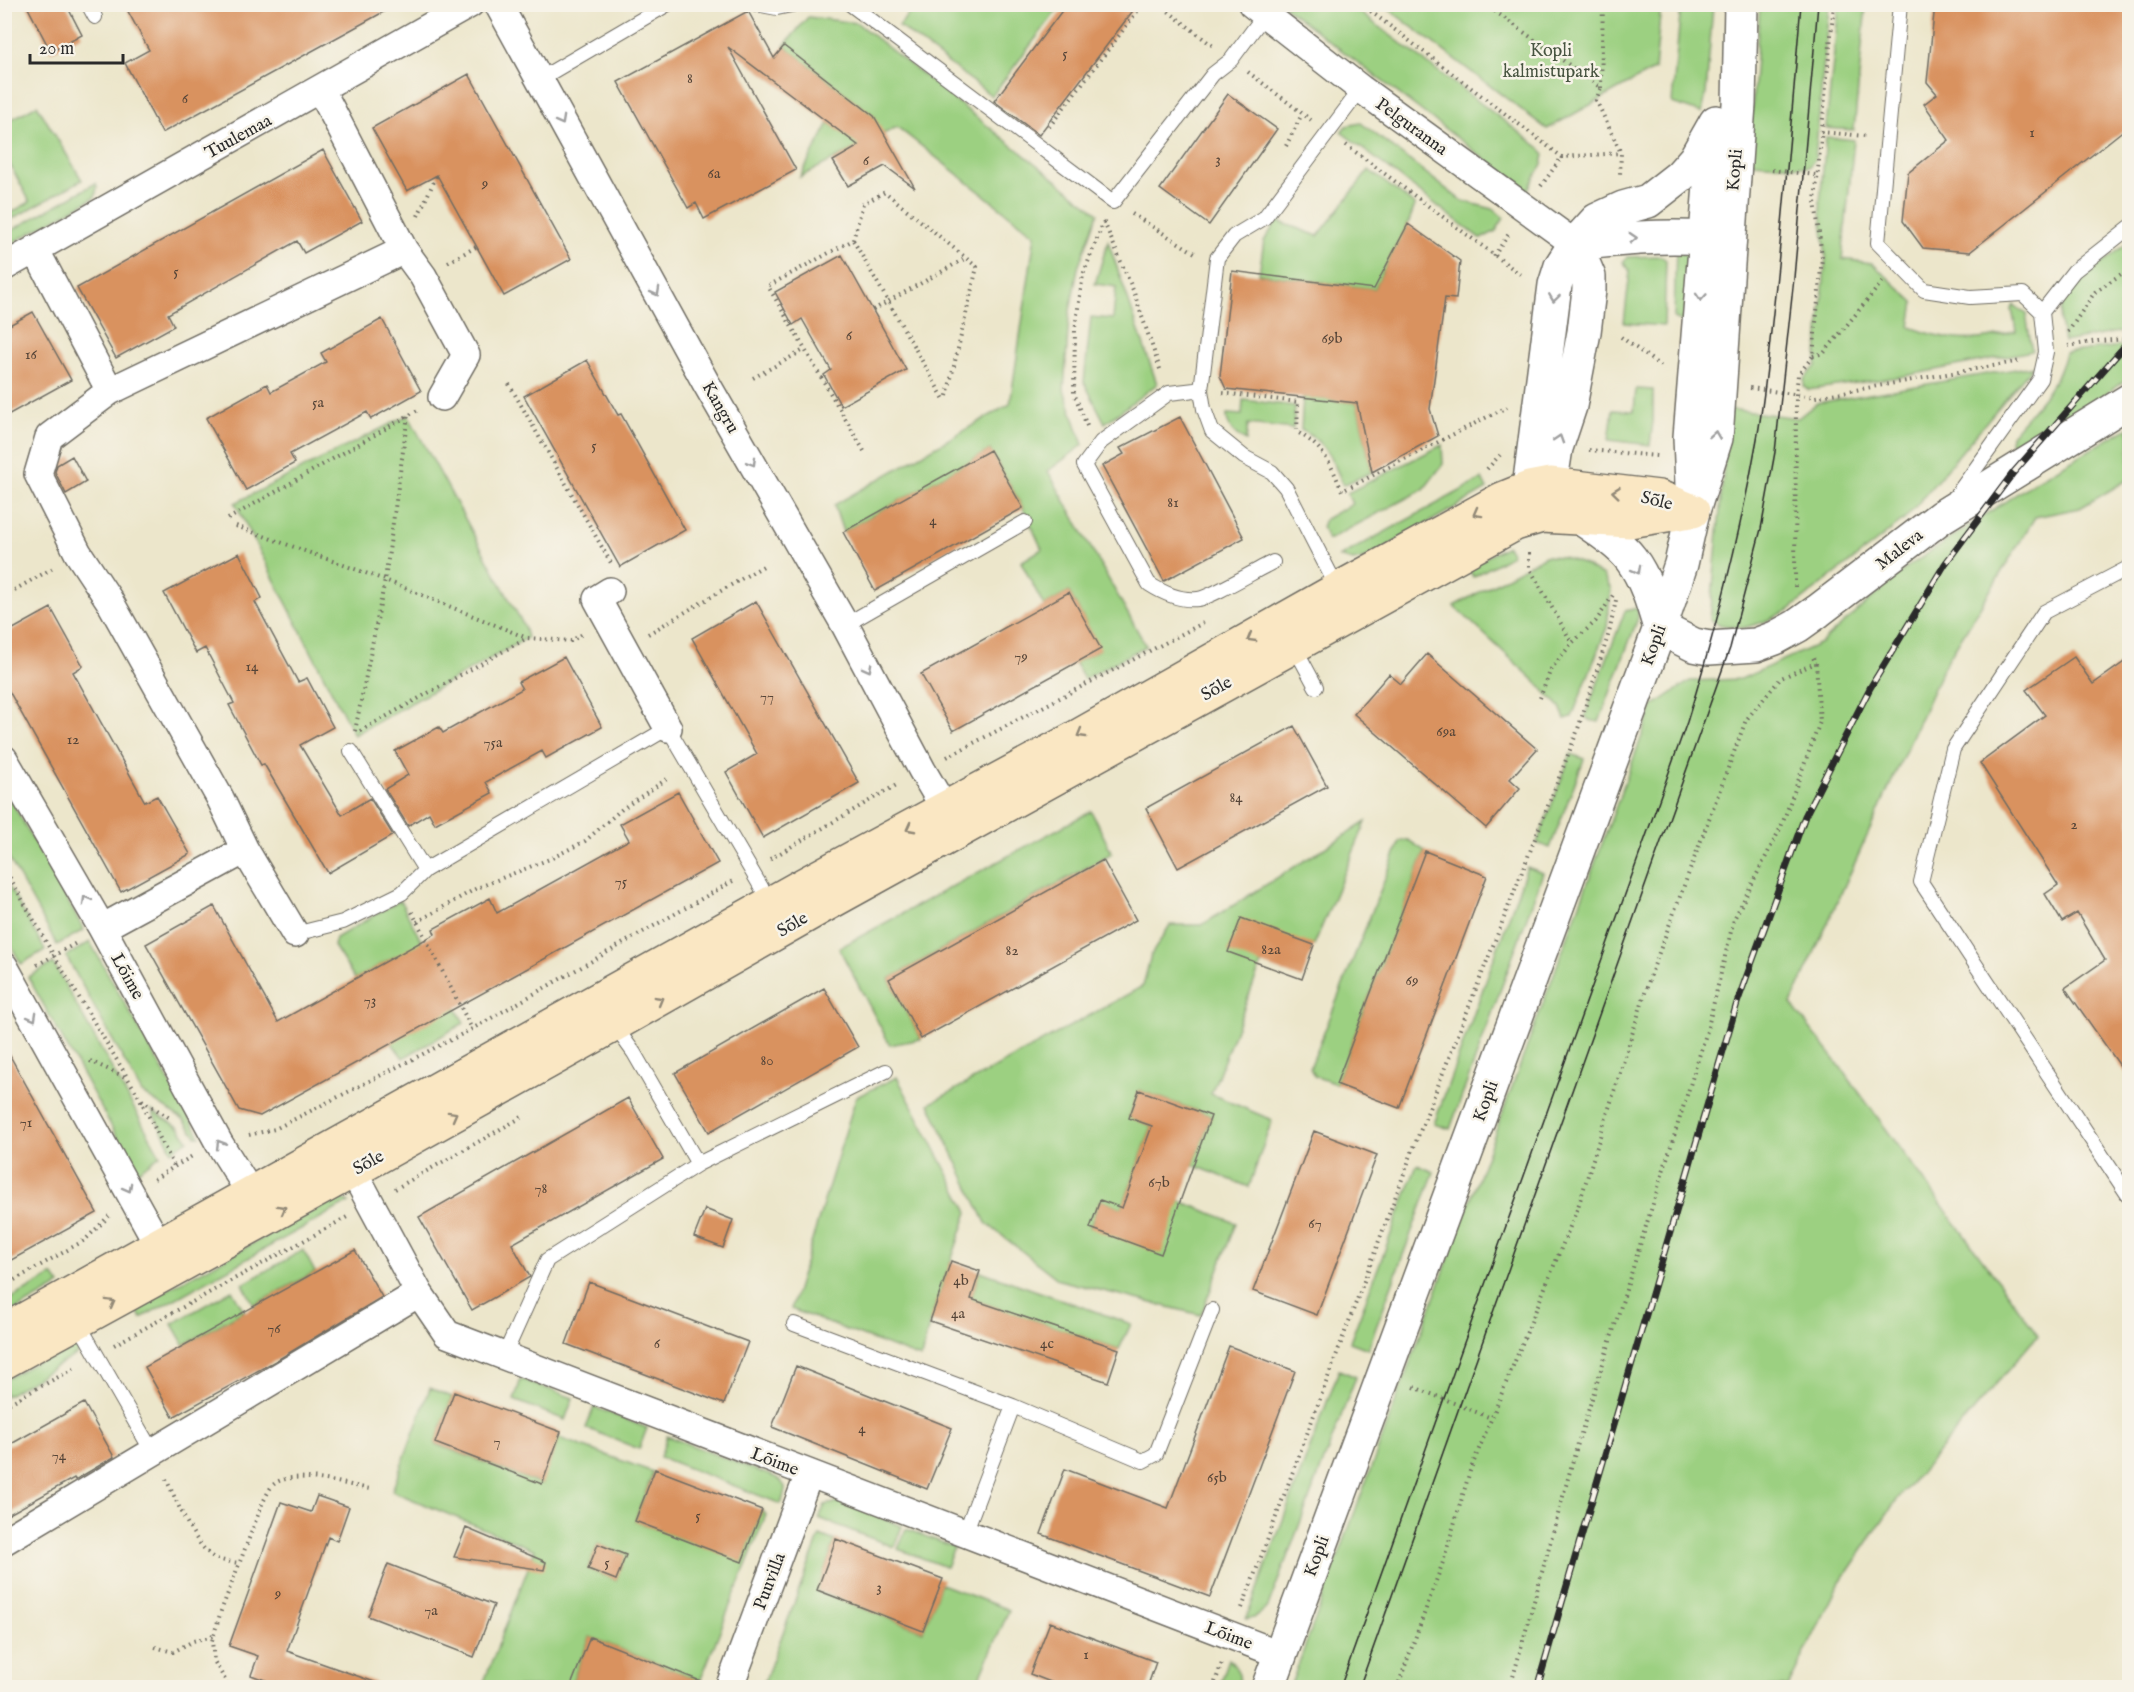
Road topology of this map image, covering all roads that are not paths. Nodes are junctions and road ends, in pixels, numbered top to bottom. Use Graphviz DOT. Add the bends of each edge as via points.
graph roads {
  1 [pos="88,4"];
  2 [pos="470,4"];
  3 [pos="498,4"];
  4 [pos="668,4"];
  5 [pos="756,4"];
  6 [pos="796,4"];
  7 [pos="850,4"];
  8 [pos="1734,4"];
  9 [pos="1741,4"];
  10 [pos="1900,4"];
  11 [pos="1258,9"];
  12 [pos="95,18"];
  13 [pos="538,80"];
  14 [pos="1361,89"];
  15 [pos="321,90"];
  16 [pos="1716,122"];
  17 [pos="1648,201"];
  18 [pos="1714,221"];
  19 [pos="2130,227"];
  20 [pos="1575,244"];
  21 [pos="35,249"];
  22 [pos="404,250"];
  23 [pos="4,267"];
  24 [pos="2042,312"];
  25 [pos="110,390"];
  26 [pos="1198,390"];
  27 [pos="442,397"];
  28 [pos="2130,400"];
  29 [pos="1541,496"];
  30 [pos="1693,511"];
  31 [pos="1579,517"];
  32 [pos="1941,517"];
  33 [pos="1025,522"];
  34 [pos="1273,562"];
  35 [pos="2130,567"];
  36 [pos="1338,589"];
  37 [pos="608,604"];
  38 [pos="845,625"];
  39 [pos="1660,628"];
  40 [pos="1287,633"];
  41 [pos="1316,687"];
  42 [pos="668,728"];
  43 [pos="351,751"];
  44 [pos="4,759"];
  45 [pos="952,820"];
  46 [pos="245,850"];
  47 [pos="425,870"];
  48 [pos="771,904"];
  49 [pos="102,928"];
  50 [pos="295,934"];
  51 [pos="7,975"];
  52 [pos="608,1012"];
  53 [pos="886,1071"];
  54 [pos="346,1157"];
  55 [pos="698,1164"];
  56 [pos="251,1194"];
  57 [pos="2130,1198"];
  58 [pos="165,1258"];
  59 [pos="419,1293"];
  60 [pos="70,1310"];
  61 [pos="1212,1310"];
  62 [pos="794,1324"];
  63 [pos="4,1331"];
  64 [pos="504,1356"];
  65 [pos="4,1362"];
  66 [pos="1013,1406"];
  67 [pos="153,1453"];
  68 [pos="809,1474"];
  69 [pos="965,1533"];
  70 [pos="4,1541"];
  71 [pos="1279,1654"];
  72 [pos="729,1688"];
  73 [pos="1268,1688"];
  1 -- 12 [label="lane"];
  2 -- 15 [label="street, Tuulemaa"];
  3 -- 13 [label="street, Kangru"];
  4 -- 13 [label="lane"];
  5 -- 6 [label="lane" via="777,8"];
  7 -- 11 [label="lane" via="1113,202 1213,74 1231,60"];
  8 -- 16 [label="street, Kopli"];
  9 -- 18 [label="street, Kopli" via="1739,105"];
  10 -- 24 [label="lane" via="1878,243 1924,290 1970,297 2023,294"];
  11 -- 14 [label="street, Pelguranna"];
  13 -- 38 [label="street, Kangru, one-way"];
  14 -- 20 [label="street, Pelguranna"];
  14 -- 26 [label="lane" via="1264,218 1234,236 1217,258"];
  15 -- 21 [label="street, Tuulemaa"];
  15 -- 22 [label="street"];
  16 -- 17 [label="street" via="1680,177"];
  16 -- 18 [label="street, Kopli"];
  17 -- 18 [label="street" via="1683,203"];
  17 -- 20 [label="street" via="1597,220"];
  20 -- 18 [label="street, one-way"];
  18 -- 30 [label="street, Kopli" via="1690,436"];
  19 -- 24 [label="lane" via="2074,271"];
  20 -- 29 [label="street, one-way" via="1555,285"];
  29 -- 20 [label="street, one-way" via="1570,406 1584,332 1589,278"];
  21 -- 23 [label="street, Tuulemaa"];
  21 -- 25 [label="street"];
  22 -- 25 [label="street"];
  22 -- 27 [label="street" via="423,276 466,355"];
  24 -- 32 [label="lane" via="2052,350 2040,379"];
  25 -- 46 [label="street" via="49,437 39,474 78,553 109,600"];
  26 -- 34 [label="lane" via="1169,393 1101,442 1084,465 1149,584 1162,592 1200,599"];
  26 -- 36 [label="lane" via="1212,431 1244,457 1272,472 1286,488"];
  28 -- 32 [label="street, Maleva"];
  30 -- 29 [label="main road, Sõle, one-way" via="1659,497"];
  29 -- 31 [label="main road, Sõle"];
  29 -- 36 [label="main road, Sõle, one-way" via="1502,499"];
  29 -- 40 [label="main road, Sõle" via="1515,524"];
  30 -- 31 [label="main road, Sõle" via="1630,521"];
  30 -- 39 [label="street, Kopli"];
  31 -- 39 [label="street, one-way" via="1631,558 1649,590"];
  32 -- 39 [label="street, Maleva" via="1797,626 1775,638 1756,645 1709,648"];
  33 -- 38 [label="lane"];
  35 -- 57 [label="lane" via="2044,612 1953,749 1921,882"];
  36 -- 40 [label="main road, Sõle"];
  37 -- 42 [label="street" via="624,648"];
  38 -- 45 [label="street, Kangru, one-way"];
  39 -- 71 [label="street, Kopli"];
  40 -- 41 [label="lane"];
  40 -- 45 [label="main road, Sõle"];
  42 -- 47 [label="lane"];
  42 -- 48 [label="lane"];
  43 -- 47 [label="lane"];
  49 -- 44 [label="street, Lõime, one-way"];
  45 -- 48 [label="main road, Sõle, one-way"];
  52 -- 45 [label="main road, Sõle, one-way"];
  46 -- 49 [label="street"];
  46 -- 50 [label="street"];
  47 -- 50 [label="lane" via="402,893 343,922"];
  48 -- 52 [label="main road, Sõle"];
  56 -- 49 [label="street, Lõime, one-way"];
  51 -- 58 [label="street, one-way"];
  52 -- 54 [label="main road, Sõle"];
  52 -- 55 [label="lane"];
  53 -- 55 [label="lane"];
  54 -- 56 [label="main road, Sõle"];
  58 -- 54 [label="main road, Sõle, one-way"];
  54 -- 59 [label="street, Lõime"];
  55 -- 64 [label="lane" via="547,1260"];
  56 -- 58 [label="main road, Sõle"];
  58 -- 60 [label="main road, Sõle"];
  59 -- 64 [label="street, Lõime" via="447,1334"];
  59 -- 67 [label="street"];
  60 -- 63 [label="main road, Sõle"];
  60 -- 65 [label="main road, Sõle"];
  60 -- 67 [label="lane"];
  61 -- 66 [label="lane" via="1156,1454 1143,1461"];
  62 -- 66 [label="lane"];
  64 -- 68 [label="street, Lõime"];
  66 -- 69 [label="lane"];
  67 -- 70 [label="street"];
  68 -- 69 [label="street, Lõime"];
  68 -- 72 [label="street, Puuvilla"];
  69 -- 71 [label="street, Lõime"];
  71 -- 73 [label="street, Kopli"];
}
